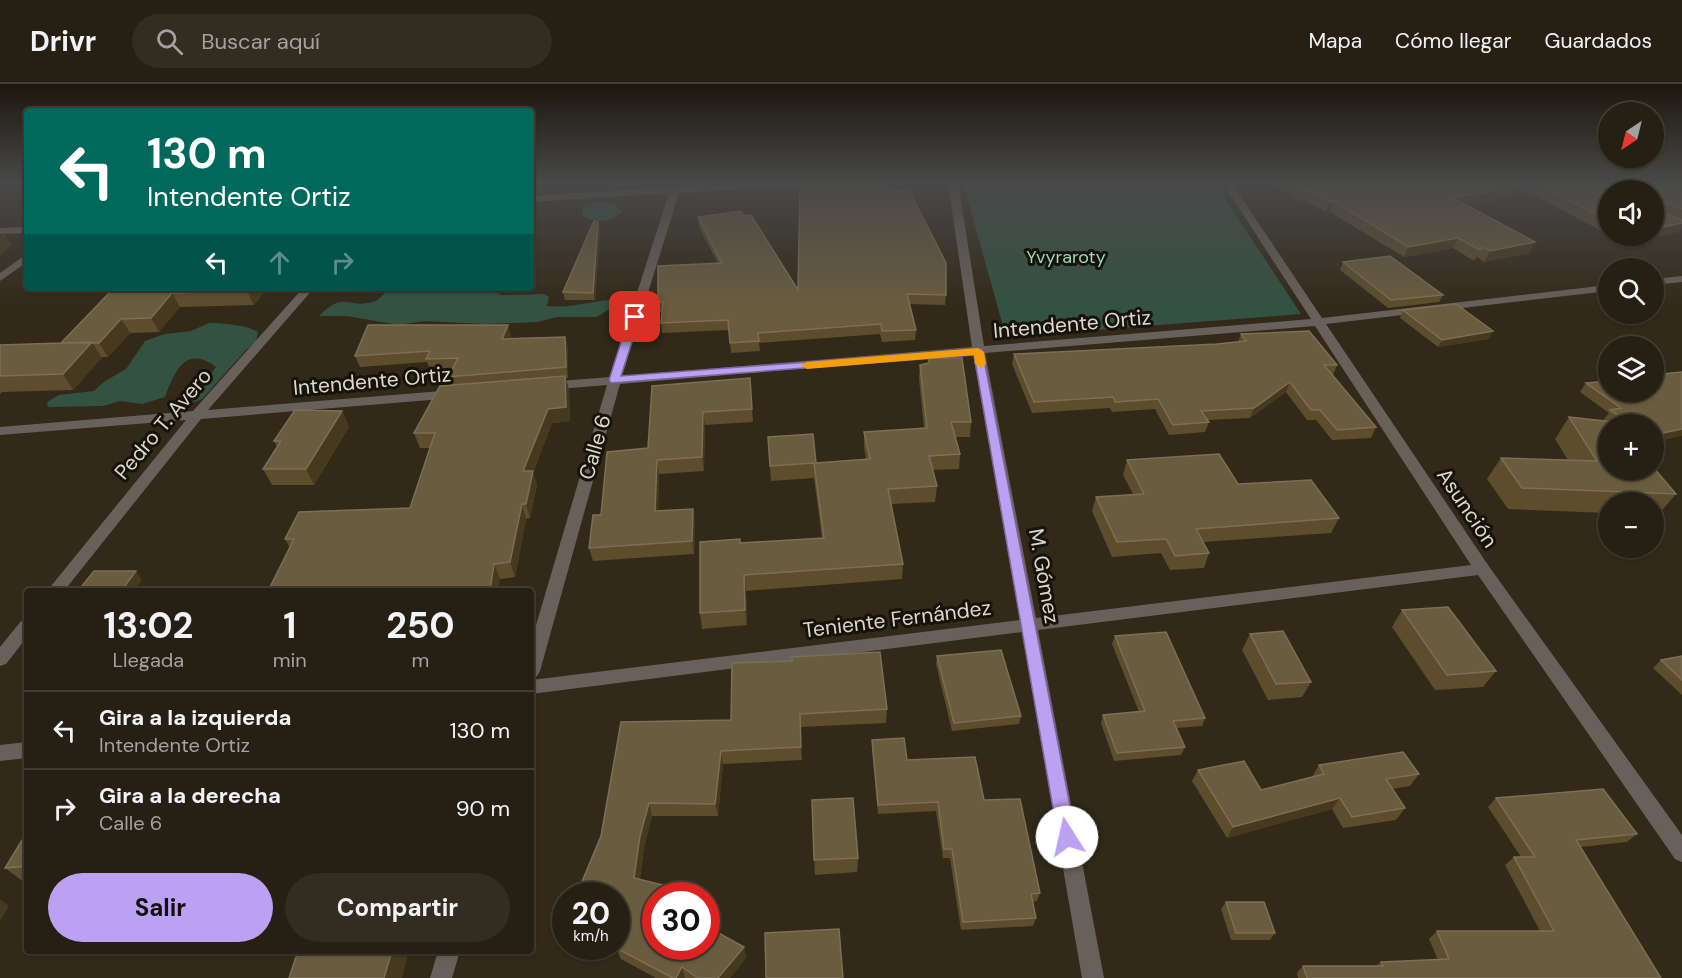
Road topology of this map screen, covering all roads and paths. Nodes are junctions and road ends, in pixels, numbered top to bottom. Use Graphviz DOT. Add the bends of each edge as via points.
graph roads {
  1 [pos="664,224"];
  2 [pos="959,224"];
  3 [pos="1253,224"];
  4 [pos="24,230"];
  5 [pos="0,231"];
  6 [pos="24,259"];
  7 [pos="0,279"];
  8 [pos="1682,279"];
  9 [pos="1664,281"];
  10 [pos="1598,289"];
  11 [pos="306,291"];
  12 [pos="1318,322"];
  13 [pos="978,352"];
  14 [pos="615,380"];
  15 [pos="531,387"];
  16 [pos="472,392"];
  17 [pos="197,415"];
  18 [pos="0,431"];
  19 [pos="1482,568"];
  20 [pos="57,588"];
  21 [pos="1028,626"];
  22 [pos="24,629"];
  23 [pos="0,659"];
  24 [pos="534,661"];
  25 [pos="534,687"];
  26 [pos="24,750"];
  27 [pos="0,753"];
  28 [pos="1682,852"];
  29 [pos="448,954"];
  30 [pos="441,978"];
  31 [pos="1093,978"];
  1 -- 14 [label="street, Calle 6"];
  2 -- 13 [label="street, M. Gómez"];
  3 -- 12 [label="street, Asunción"];
  4 -- 5 [label="street"];
  6 -- 7 [label="street"];
  8 -- 9 [label="street"];
  10 -- 12 [label="street, Intendente Ortiz"];
  11 -- 17 [label="street, Pedro T. Avero"];
  12 -- 13 [label="street, Intendente Ortiz"];
  12 -- 19 [label="street, Asunción"];
  13 -- 14 [label="street, Intendente Ortiz"];
  13 -- 21 [label="street, M. Gómez"];
  14 -- 15 [label="street, Intendente Ortiz"];
  14 -- 24 [label="street, Calle 6"];
  16 -- 17 [label="street, Intendente Ortiz"];
  17 -- 18 [label="street, Intendente Ortiz"];
  17 -- 20 [label="street, Pedro T. Avero"];
  19 -- 21 [label="street, Teniente Fernández"];
  19 -- 28 [label="street, Asunción"];
  21 -- 25 [label="street, Teniente Fernández"];
  21 -- 31 [label="street, M. Gómez"];
  22 -- 23 [label="street"];
  26 -- 27 [label="street"];
  29 -- 30 [label="street"];
}
